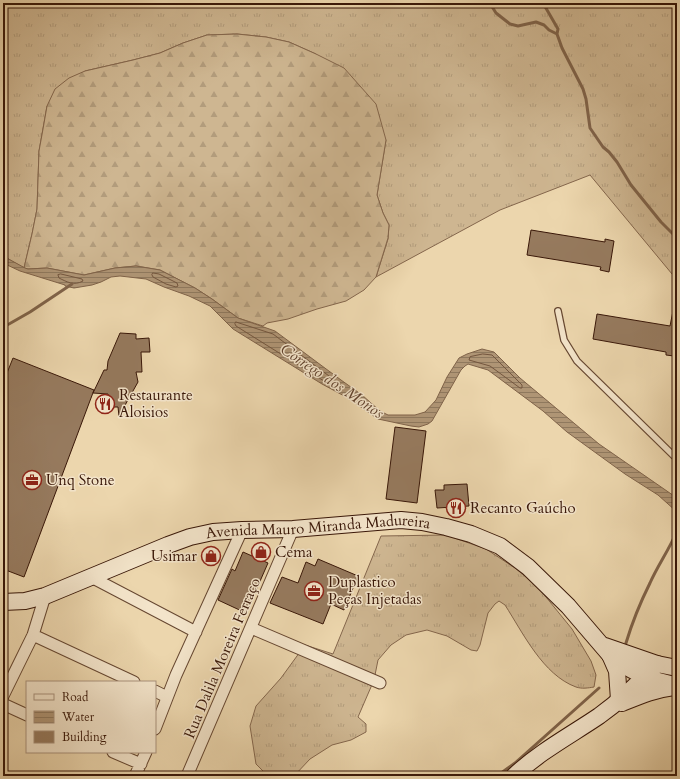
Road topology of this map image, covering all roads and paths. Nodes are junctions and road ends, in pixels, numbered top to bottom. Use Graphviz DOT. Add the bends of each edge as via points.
graph roads {
  1 [pos="558,311"];
  2 [pos="677,459"];
  3 [pos="293,529"];
  4 [pos="242,530"];
  5 [pos="91,577"];
  6 [pos="46,596"];
  7 [pos="3,602"];
  8 [pos="251,628"];
  9 [pos="196,632"];
  10 [pos="33,635"];
  11 [pos="606,650"];
  12 [pos="656,664"];
  13 [pos="677,668"];
  14 [pos="645,676"];
  15 [pos="132,681"];
  16 [pos="380,683"];
  17 [pos="677,686"];
  18 [pos="156,692"];
  19 [pos="3,696"];
  20 [pos="167,697"];
  21 [pos="615,703"];
  22 [pos="3,704"];
  23 [pos="26,715"];
  24 [pos="156,726"];
  25 [pos="115,753"];
  26 [pos="146,753"];
  27 [pos="141,764"];
  28 [pos="136,776"];
  29 [pos="187,776"];
  30 [pos="514,776"];
  1 -- 2 [label="lane" via="564,340 577,361"];
  3 -- 4 [label="main road, Avenida Mauro Miranda Madureira"];
  3 -- 8 [label="street, Rua Dalila Moreira Ferraço"];
  3 -- 11 [label="main road, Avenida Mauro Miranda Madureira" via="401,520 422,522 471,534 500,546 528,567 568,606"];
  4 -- 5 [label="main road, Avenida Mauro Miranda Madureira" via="190,537"];
  4 -- 9 [label="street"];
  5 -- 6 [label="main road, Avenida Mauro Miranda Madureira"];
  5 -- 9 [label="street"];
  6 -- 7 [label="main road, Avenida Mauro Miranda Madureira" via="25,601"];
  6 -- 10 [label="street"];
  8 -- 16 [label="street"];
  8 -- 29 [label="street, Rua Dalila Moreira Ferraço"];
  9 -- 20 [label="street"];
  10 -- 15 [label="street"];
  10 -- 19 [label="street"];
  11 -- 12 [label="main road" via="613,648"];
  11 -- 14 [label="main road, Avenida Mauro Miranda Madureira" via="618,662"];
  11 -- 21 [label="main road" via="617,671"];
  12 -- 13 [label="main road"];
  12 -- 14 [label="main road"];
  14 -- 17 [label="main road, Avenida Mauro Miranda Madureira"];
  14 -- 21 [label="main road"];
  17 -- 21 [label="main road"];
  18 -- 20 [label="street"];
  20 -- 24 [label="street"];
  21 -- 30 [label="main road"];
  22 -- 23 [label="street"];
  25 -- 27 [label="street"];
  26 -- 27 [label="street"];
  27 -- 28 [label="street"];
}
